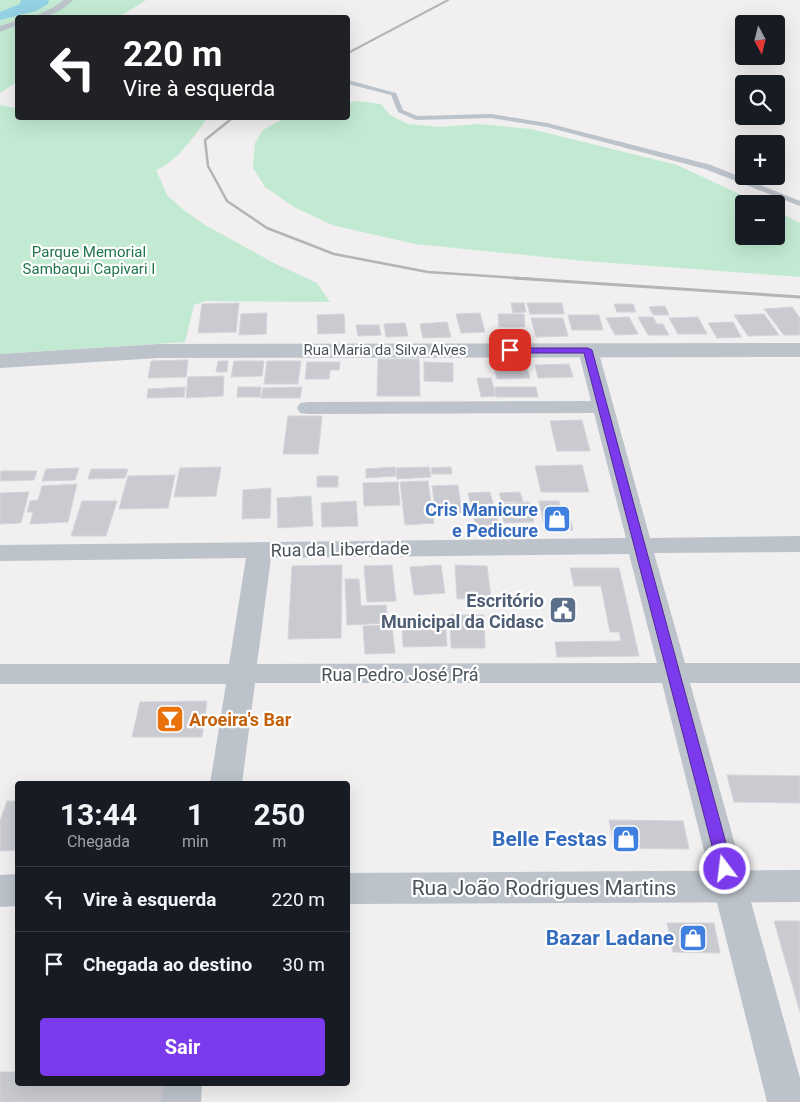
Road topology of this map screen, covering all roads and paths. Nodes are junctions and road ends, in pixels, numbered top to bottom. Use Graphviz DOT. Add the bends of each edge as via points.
graph roads {
  1 [pos="69,0"];
  2 [pos="42,15"];
  3 [pos="15,23"];
  4 [pos="0,29"];
  5 [pos="350,83"];
  6 [pos="800,204"];
  7 [pos="588,350"];
  8 [pos="800,350"];
  9 [pos="0,361"];
  10 [pos="603,406"];
  11 [pos="308,408"];
  12 [pos="800,544"];
  13 [pos="640,546"];
  14 [pos="260,550"];
  15 [pos="0,553"];
  16 [pos="673,673"];
  17 [pos="800,673"];
  18 [pos="0,674"];
  19 [pos="242,674"];
  20 [pos="226,781"];
  21 [pos="800,886"];
  22 [pos="730,887"];
  23 [pos="350,889"];
  24 [pos="15,890"];
  25 [pos="0,891"];
  26 [pos="183,1086"];
  27 [pos="181,1102"];
  28 [pos="787,1102"];
  1 -- 2 [label="street"];
  3 -- 4 [label="street"];
  5 -- 6 [label="lane" via="394,94 400,111 416,118 491,116 547,125 708,166"];
  7 -- 8 [label="street, Rua Maria da Silva Alves"];
  7 -- 9 [label="street, Rua Maria da Silva Alves" via="158,350"];
  7 -- 10 [label="street"];
  10 -- 11 [label="street"];
  10 -- 13 [label="street"];
  12 -- 13 [label="street, Rua da Liberdade"];
  13 -- 14 [label="street, Rua da Liberdade"];
  13 -- 16 [label="street"];
  14 -- 15 [label="street, Rua da Liberdade"];
  14 -- 19 [label="street"];
  16 -- 17 [label="street, Rua Pedro José Prá"];
  16 -- 19 [label="street, Rua Pedro José Prá"];
  16 -- 22 [label="street"];
  18 -- 19 [label="street, Rua Pedro José Prá"];
  19 -- 20 [label="street"];
  21 -- 22 [label="street, Rua João Rodrigues Martins"];
  22 -- 23 [label="street, Rua João Rodrigues Martins"];
  22 -- 28 [label="street"];
  24 -- 25 [label="street"];
  26 -- 27 [label="street"];
}
